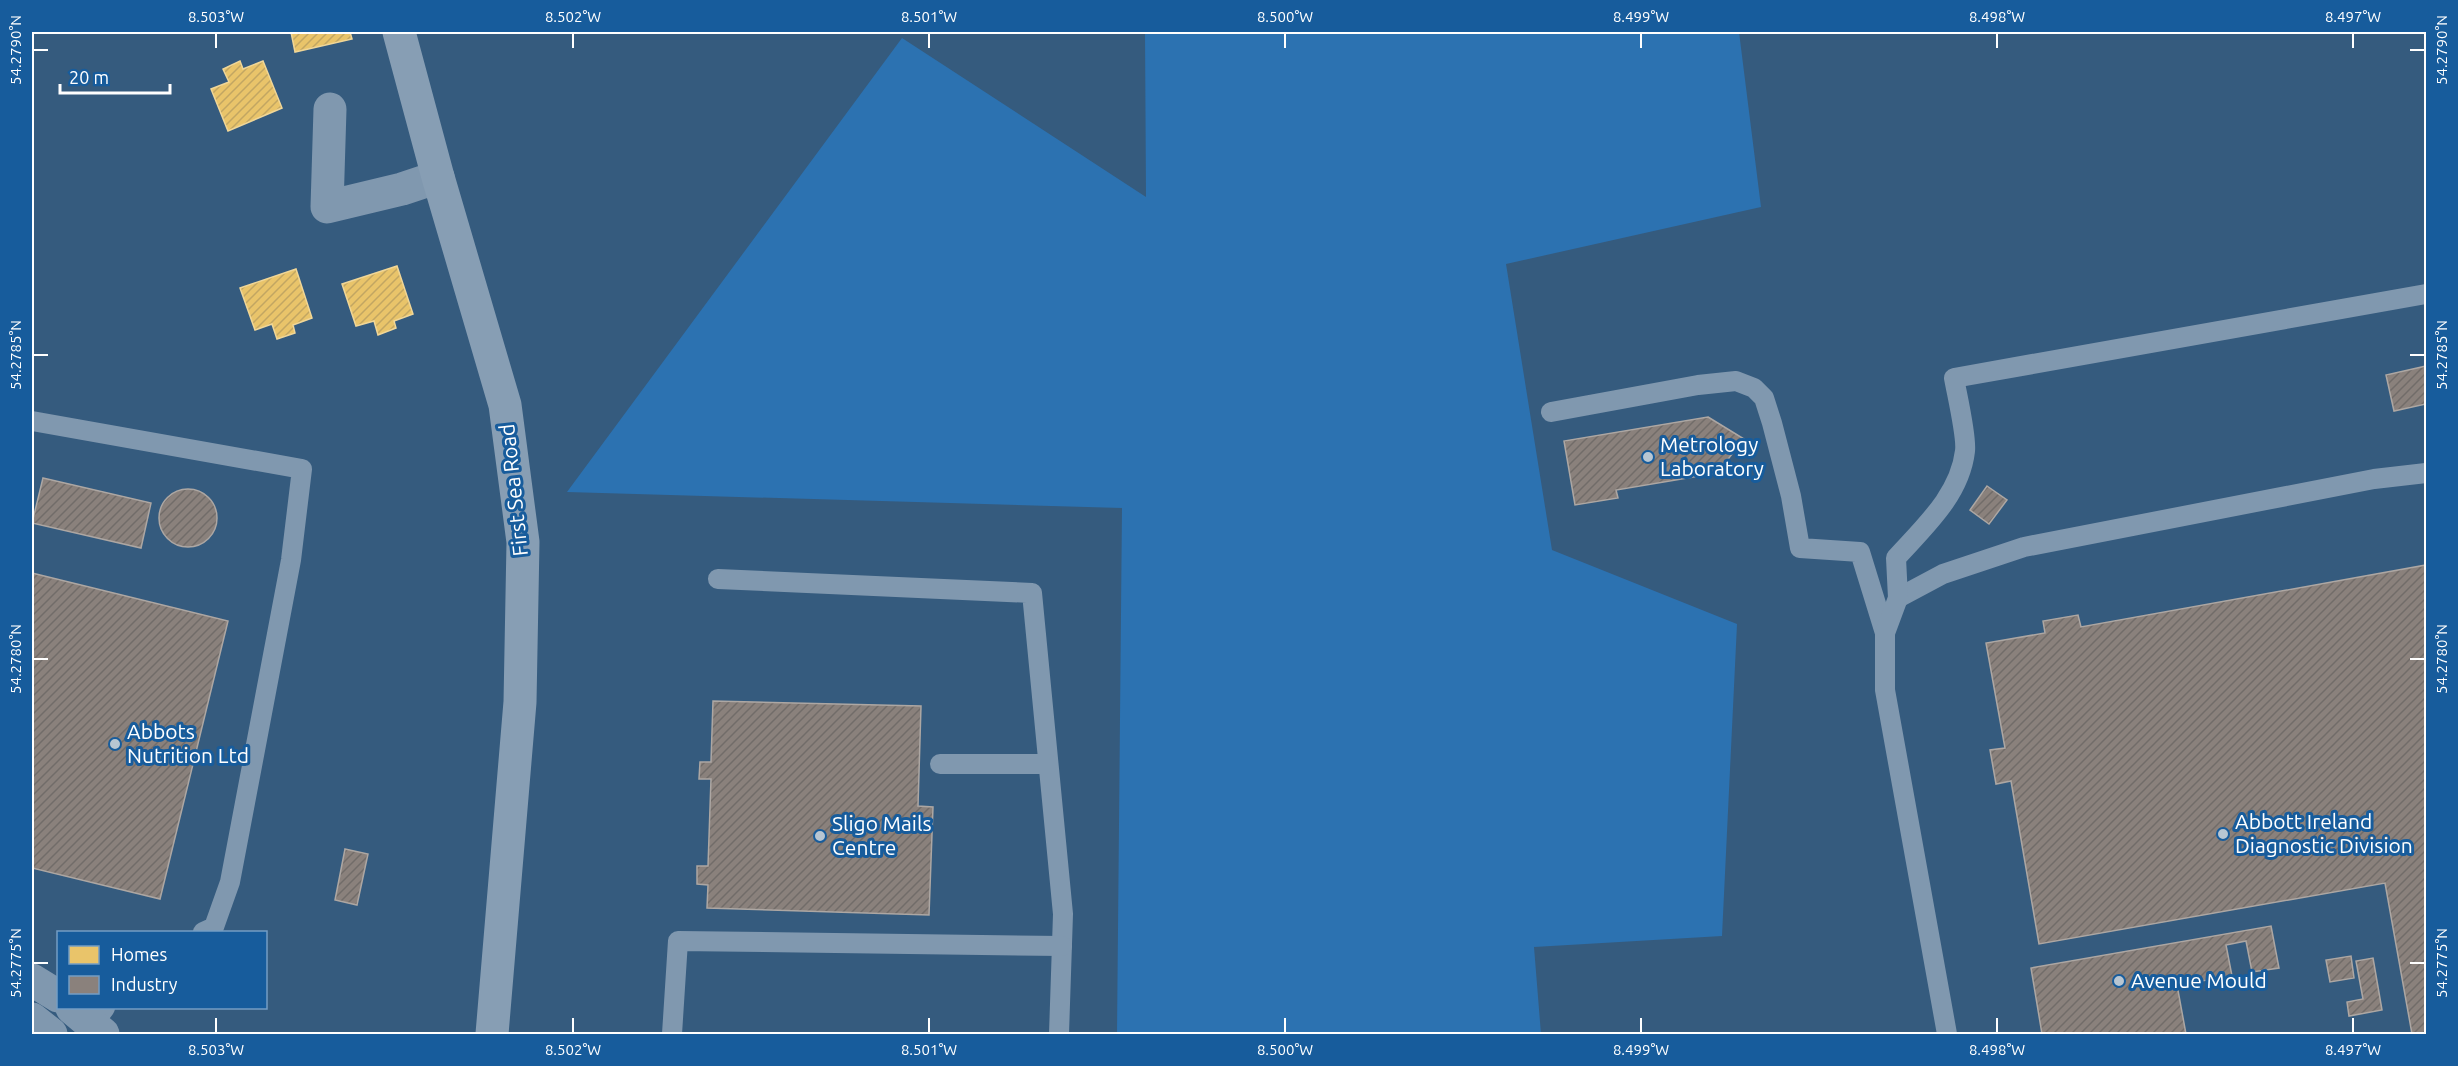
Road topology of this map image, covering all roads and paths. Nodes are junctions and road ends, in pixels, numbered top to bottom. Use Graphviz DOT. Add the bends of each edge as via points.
graph roads {
  1 [pos="399,32"];
  2 [pos="330,109"];
  3 [pos="438,177"];
  4 [pos="2427,294"];
  5 [pos="1551,412"];
  6 [pos="32,421"];
  7 [pos="2427,473"];
  8 [pos="718,579"];
  9 [pos="1898,598"];
  10 [pos="1885,633"];
  11 [pos="940,764"];
  12 [pos="1048,764"];
  13 [pos="207,931"];
  14 [pos="1062,946"];
  15 [pos="32,980"];
  16 [pos="57,995"];
  17 [pos="492,1035"];
  18 [pos="672,1035"];
  19 [pos="1059,1035"];
  20 [pos="1947,1035"];
  1 -- 3 [label="street, First Sea Road"];
  2 -- 3 [label="street" via="327,207"];
  3 -- 17 [label="street, First Sea Road" via="505,405 524,542 520,702"];
  4 -- 9 [label="lane" via="1954,378 1966,450 1962,466 1944,504 1896,558"];
  5 -- 10 [label="lane" via="1698,385 1736,381 1754,388 1764,399 1772,423 1800,548 1860,552"];
  6 -- 13 [label="lane" via="302,469 291,560 230,882 214,927"];
  7 -- 9 [label="lane" via="2374,479 2024,547 1943,574"];
  8 -- 12 [label="lane" via="1032,593"];
  9 -- 10 [label="lane"];
  10 -- 20 [label="lane" via="1885,690"];
  11 -- 12 [label="lane"];
  12 -- 14 [label="lane" via="1063,914"];
  14 -- 18 [label="lane" via="678,941"];
  14 -- 19 [label="lane"];
  15 -- 16 [label="street"];
}
